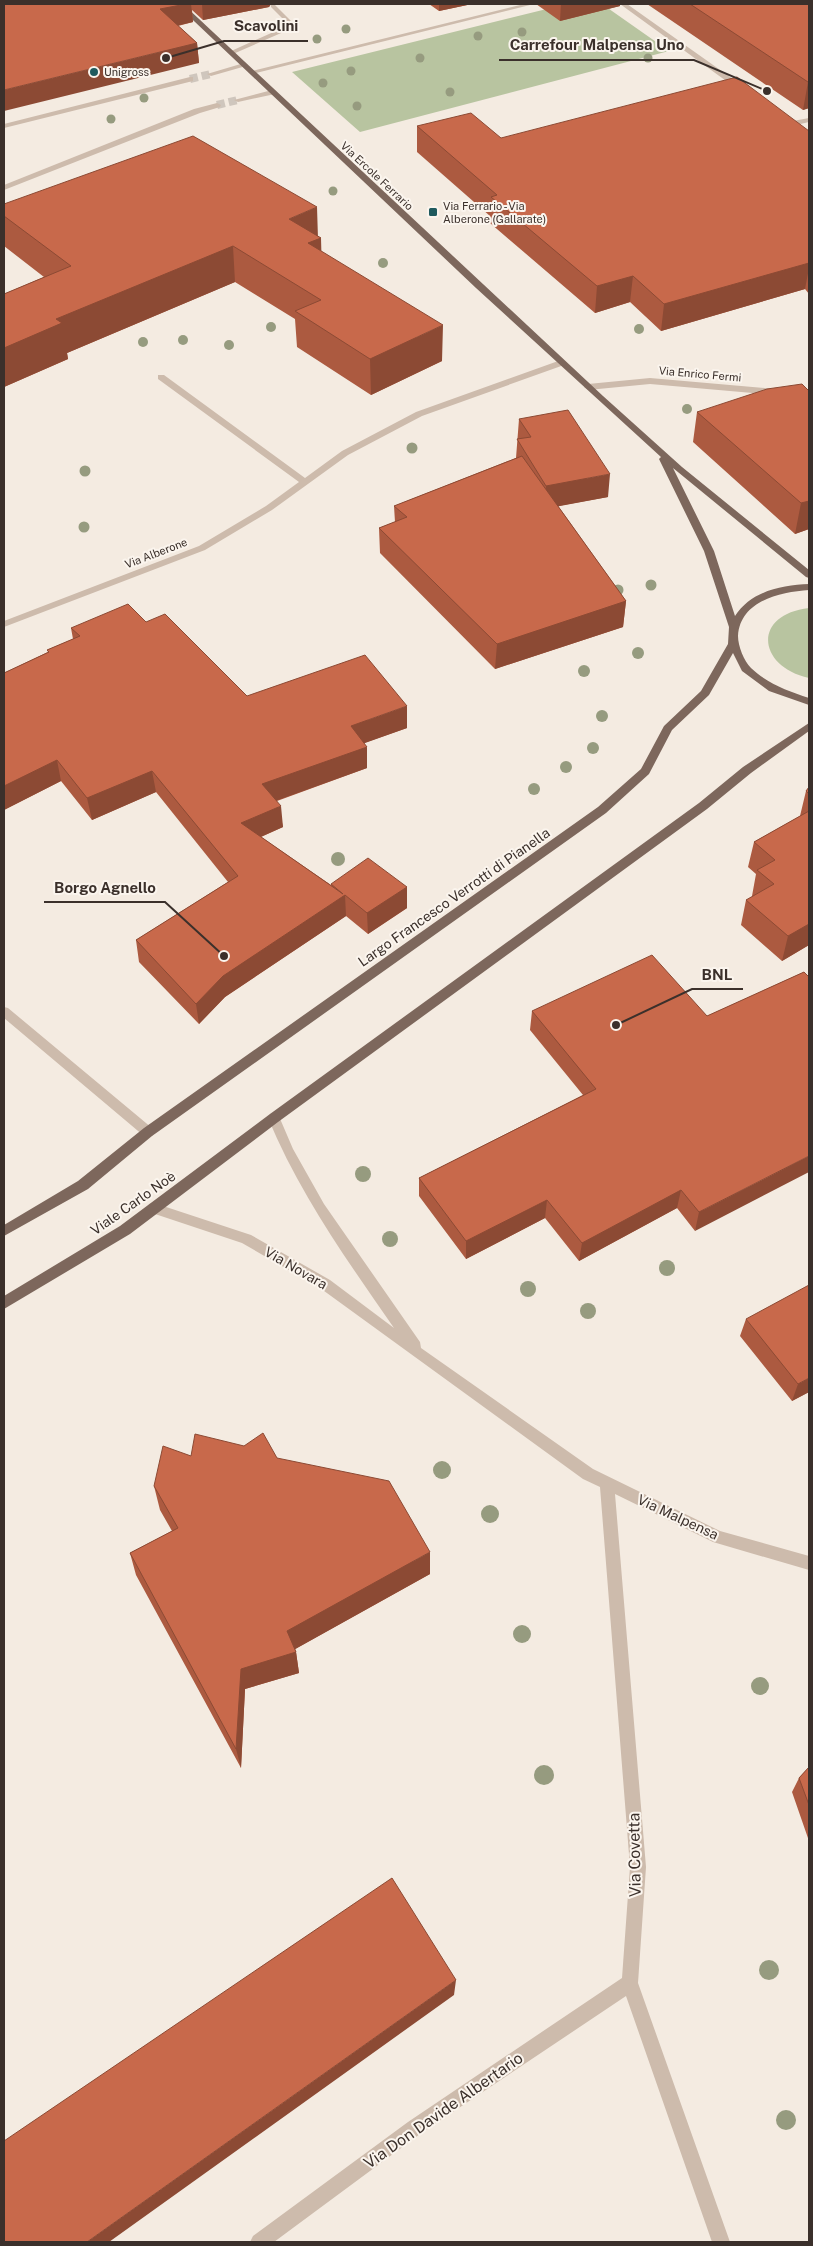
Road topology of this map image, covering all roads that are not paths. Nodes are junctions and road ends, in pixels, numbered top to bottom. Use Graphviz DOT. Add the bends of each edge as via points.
graph roads {
  1 [pos="179,4"];
  2 [pos="531,4"];
  3 [pos="623,4"];
  4 [pos="273,6"];
  5 [pos="231,53"];
  6 [pos="244,65"];
  7 [pos="252,72"];
  8 [pos="211,74"];
  9 [pos="190,79"];
  10 [pos="272,92"];
  11 [pos="752,95"];
  12 [pos="238,100"];
  13 [pos="217,105"];
  14 [pos="776,112"];
  15 [pos="809,120"];
  16 [pos="4,126"];
  17 [pos="4,188"];
  18 [pos="561,363"];
  19 [pos="161,377"];
  20 [pos="588,387"];
  21 [pos="809,395"];
  22 [pos="662,454"];
  23 [pos="304,481"];
  24 [pos="809,575"];
  25 [pos="809,587"];
  26 [pos="4,624"];
  27 [pos="734,627"];
  28 [pos="733,644"];
  29 [pos="809,702"];
  30 [pos="809,726"];
  31 [pos="4,1011"];
  32 [pos="274,1118"];
  33 [pos="148,1132"];
  34 [pos="154,1208"];
  35 [pos="4,1230"];
  36 [pos="4,1303"];
  37 [pos="422,1356"];
  38 [pos="607,1483"];
  39 [pos="809,1563"];
  40 [pos="630,1984"];
  41 [pos="259,2242"];
  42 [pos="721,2242"];
  1 -- 5 [label="main road, Via Ercole Ferrario"];
  2 -- 7 [label="street"];
  3 -- 11 [label="street"];
  4 -- 5 [label="street" via="294,26"];
  5 -- 6 [label="main road, Via Ercole Ferrario"];
  6 -- 7 [label="main road, Via Ercole Ferrario"];
  6 -- 8 [label="street"];
  7 -- 10 [label="main road, Via Ercole Ferrario"];
  9 -- 16 [label="street"];
  10 -- 12 [label="street"];
  10 -- 18 [label="main road, Via Ercole Ferrario"];
  13 -- 17 [label="street"];
  14 -- 15 [label="street" via="792,124"];
  18 -- 20 [label="main road, Largo Francesco Verrotti di Pianella"];
  18 -- 23 [label="street, Via Alberone" via="419,414 345,453"];
  19 -- 23 [label="street"];
  20 -- 21 [label="street, Via Enrico Fermi" via="650,381"];
  20 -- 22 [label="main road, Largo Francesco Verrotti di Pianella"];
  22 -- 24 [label="main road, Largo Francesco Verrotti di Pianella"];
  22 -- 27 [label="main road, Largo Francesco Verrotti di Pianella" via="709,551"];
  23 -- 26 [label="street, Via Alberone" via="269,508 202,548"];
  25 -- 27 [label="main road" via="765,596 745,609"];
  27 -- 28 [label="main road, Largo Francesco Verrotti di Pianella"];
  28 -- 29 [label="main road" via="746,669 773,689"];
  28 -- 33 [label="main road, Largo Francesco Verrotti di Pianella" via="705,693 668,728 646,771 602,810"];
  30 -- 32 [label="main road"];
  31 -- 33 [label="street"];
  32 -- 34 [label="main road, Viale Carlo Noè"];
  32 -- 37 [label="street, Via Novara" via="286,1151 311,1198"];
  33 -- 35 [label="main road" via="83,1185"];
  34 -- 36 [label="main road, Viale Carlo Noè" via="125,1230"];
  34 -- 37 [label="street, Via Novara" via="246,1239 325,1284"];
  37 -- 38 [label="street, Via Novara" via="588,1474"];
  38 -- 39 [label="street, Via Malpensa" via="718,1537"];
  38 -- 40 [label="street, Via Covetta" via="638,1867"];
  40 -- 41 [label="street, Via Don Davide Albertario" via="414,2128"];
  40 -- 42 [label="street, Via Covetta"];
}
